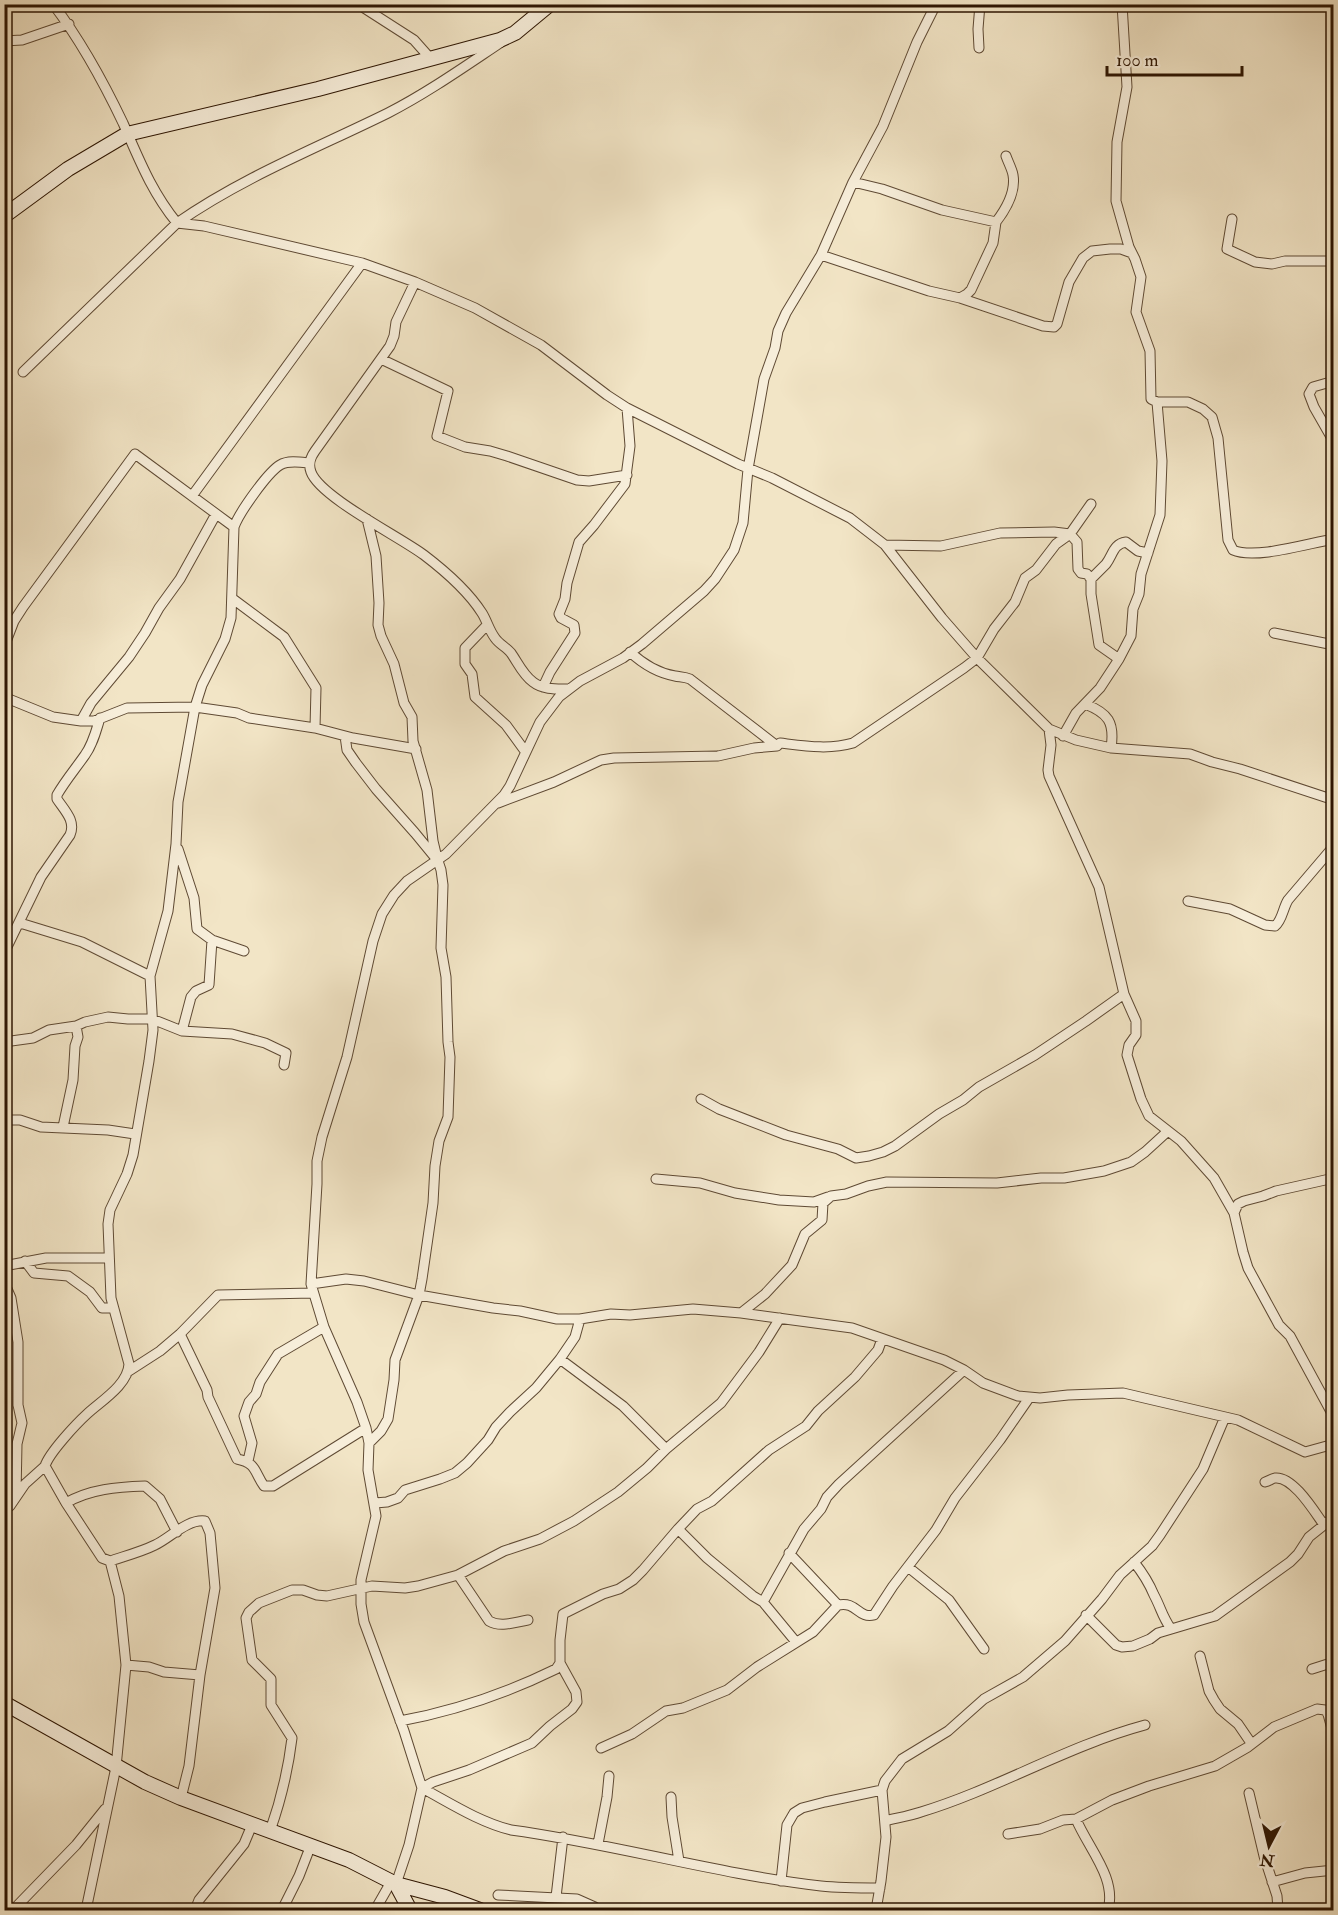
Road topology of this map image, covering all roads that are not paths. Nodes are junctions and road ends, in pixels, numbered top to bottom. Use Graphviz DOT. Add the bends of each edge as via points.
graph roads {
  1 [pos="53,4"];
  2 [pos="358,4"];
  3 [pos="550,4"];
  4 [pos="936,4"];
  5 [pos="980,4"];
  6 [pos="1122,4"];
  7 [pos="69,24"];
  8 [pos="515,33"];
  9 [pos="4,41"];
  10 [pos="979,48"];
  11 [pos="430,58"];
  12 [pos="127,134"];
  13 [pos="1006,156"];
  14 [pos="853,182"];
  15 [pos="4,216"];
  16 [pos="1232,219"];
  17 [pos="996,222"];
  18 [pos="177,223"];
  19 [pos="1132,253"];
  20 [pos="821,255"];
  21 [pos="1334,261"];
  22 [pos="362,263"];
  23 [pos="416,282"];
  24 [pos="960,297"];
  25 [pos="381,359"];
  26 [pos="23,372"];
  27 [pos="1334,381"];
  28 [pos="1157,402"];
  29 [pos="627,408"];
  30 [pos="1334,442"];
  31 [pos="309,463"];
  32 [pos="748,469"];
  33 [pos="627,475"];
  34 [pos="192,496"];
  35 [pos="1091,504"];
  36 [pos="216,514"];
  37 [pos="367,519"];
  38 [pos="234,527"];
  39 [pos="1070,534"];
  40 [pos="1334,539"];
  41 [pos="885,545"];
  42 [pos="1148,552"];
  43 [pos="1091,579"];
  44 [pos="233,599"];
  45 [pos="487,625"];
  46 [pos="1274,633"];
  47 [pos="1334,645"];
  48 [pos="4,647"];
  49 [pos="630,652"];
  50 [pos="977,658"];
  51 [pos="1119,659"];
  52 [pos="543,687"];
  53 [pos="568,689"];
  54 [pos="4,698"];
  55 [pos="1085,704"];
  56 [pos="195,707"];
  57 [pos="100,718"];
  58 [pos="81,721"];
  59 [pos="315,728"];
  60 [pos="1049,729"];
  61 [pos="1063,735"];
  62 [pos="345,736"];
  63 [pos="777,746"];
  64 [pos="1111,748"];
  65 [pos="416,749"];
  66 [pos="525,751"];
  67 [pos="1334,800"];
  68 [pos="495,804"];
  69 [pos="176,844"];
  70 [pos="1334,846"];
  71 [pos="438,861"];
  72 [pos="1188,902"];
  73 [pos="20,923"];
  74 [pos="212,940"];
  75 [pos="244,951"];
  76 [pos="4,953"];
  77 [pos="150,976"];
  78 [pos="1124,994"];
  79 [pos="152,1019"];
  80 [pos="76,1026"];
  81 [pos="182,1031"];
  82 [pos="4,1042"];
  83 [pos="284,1065"];
  84 [pos="701,1099"];
  85 [pos="4,1120"];
  86 [pos="63,1127"];
  87 [pos="1168,1131"];
  88 [pos="135,1134"];
  89 [pos="1334,1178"];
  90 [pos="656,1179"];
  91 [pos="831,1196"];
  92 [pos="1234,1213"];
  93 [pos="109,1258"];
  94 [pos="25,1261"];
  95 [pos="4,1266"];
  96 [pos="4,1282"];
  97 [pos="312,1288"];
  98 [pos="419,1295"];
  99 [pos="113,1308"];
  100 [pos="741,1313"];
  101 [pos="780,1318"];
  102 [pos="580,1319"];
  103 [pos="324,1328"];
  104 [pos="180,1334"];
  105 [pos="882,1339"];
  106 [pos="560,1359"];
  107 [pos="964,1370"];
  108 [pos="129,1371"];
  109 [pos="1029,1398"];
  110 [pos="1225,1417"];
  111 [pos="1334,1417"];
  112 [pos="366,1428"];
  113 [pos="369,1443"];
  114 [pos="1334,1444"];
  115 [pos="666,1449"];
  116 [pos="248,1461"];
  117 [pos="45,1466"];
  118 [pos="1266,1482"];
  119 [pos="16,1495"];
  120 [pos="66,1503"];
  121 [pos="375,1503"];
  122 [pos="4,1510"];
  123 [pos="1334,1517"];
  124 [pos="1324,1525"];
  125 [pos="678,1529"];
  126 [pos="177,1532"];
  127 [pos="789,1553"];
  128 [pos="110,1561"];
  129 [pos="1134,1562"];
  130 [pos="908,1567"];
  131 [pos="458,1575"];
  132 [pos="361,1588"];
  133 [pos="763,1602"];
  134 [pos="838,1605"];
  135 [pos="1086,1615"];
  136 [pos="528,1620"];
  137 [pos="1171,1629"];
  138 [pos="796,1642"];
  139 [pos="984,1649"];
  140 [pos="1200,1656"];
  141 [pos="1334,1662"];
  142 [pos="560,1663"];
  143 [pos="126,1665"];
  144 [pos="1312,1669"];
  145 [pos="200,1675"];
  146 [pos="4,1703"];
  147 [pos="400,1721"];
  148 [pos="1145,1725"];
  149 [pos="1333,1728"];
  150 [pos="1334,1736"];
  151 [pos="1251,1743"];
  152 [pos="601,1748"];
  153 [pos="116,1767"];
  154 [pos="609,1776"];
  155 [pos="422,1788"];
  156 [pos="882,1790"];
  157 [pos="1249,1793"];
  158 [pos="671,1797"];
  159 [pos="182,1798"];
  160 [pos="107,1807"];
  161 [pos="1076,1819"];
  162 [pos="885,1821"];
  163 [pos="252,1825"];
  164 [pos="270,1831"];
  165 [pos="1008,1834"];
  166 [pos="563,1837"];
  167 [pos="598,1844"];
  168 [pos="310,1845"];
  169 [pos="679,1861"];
  170 [pos="1334,1870"];
  171 [pos="781,1881"];
  172 [pos="1272,1882"];
  173 [pos="393,1883"];
  174 [pos="880,1888"];
  175 [pos="498,1895"];
  176 [pos="556,1897"];
  177 [pos="595,1906"];
  178 [pos="13,1911"];
  179 [pos="86,1911"];
  180 [pos="195,1911"];
  181 [pos="282,1911"];
  182 [pos="375,1911"];
  183 [pos="411,1911"];
  184 [pos="480,1911"];
  185 [pos="876,1911"];
  186 [pos="1108,1911"];
  187 [pos="1278,1911"];
  1 -- 7 [label="street"];
  2 -- 11 [label="street" via="414,40"];
  3 -- 8 [label="street"];
  4 -- 14 [label="street" via="883,126"];
  5 -- 10 [label="street"];
  6 -- 19 [label="street" via="1127,87 1117,142 1116,201"];
  7 -- 9 [label="street" via="21,40"];
  7 -- 12 [label="street"];
  8 -- 11 [label="street"];
  8 -- 18 [label="street" via="389,112 232,188"];
  11 -- 12 [label="street"];
  12 -- 15 [label="street" via="68,169"];
  12 -- 18 [label="street" via="155,193"];
  13 -- 17 [label="street" via="1013,176 1012,189 1007,208"];
  14 -- 17 [label="street"];
  14 -- 20 [label="street"];
  16 -- 21 [label="street" via="1227,249 1241,257 1272,264"];
  17 -- 24 [label="street" via="993,243 971,290"];
  18 -- 22 [label="street" via="215,228"];
  18 -- 26 [label="street"];
  19 -- 24 [label="street" via="1110,249 1092,251 1083,258 1069,282 1054,327"];
  19 -- 28 [label="street" via="1141,277 1136,312 1150,351 1150,396"];
  20 -- 24 [label="street" via="929,291"];
  20 -- 32 [label="street" via="778,331 764,379"];
  22 -- 23 [label="street"];
  22 -- 34 [label="street"];
  23 -- 25 [label="street"];
  23 -- 29 [label="street" via="526,335"];
  25 -- 31 [label="street"];
  25 -- 33 [label="street" via="448,391 437,436 577,480"];
  27 -- 30 [label="street" via="1313,387 1309,394"];
  28 -- 40 [label="street" via="1188,402 1212,417 1218,438 1228,540 1233,550 1245,553 1288,549"];
  28 -- 42 [label="street" via="1160,515"];
  29 -- 32 [label="street"];
  29 -- 33 [label="street"];
  31 -- 37 [label="street" via="313,477 321,485"];
  31 -- 38 [label="street" via="281,464 238,516"];
  32 -- 41 [label="street" via="850,518"];
  32 -- 49 [label="street" via="743,523 734,550 704,591"];
  33 -- 52 [label="street" via="620,493 579,542 559,614 574,625 575,633"];
  34 -- 36 [label="street"];
  34 -- 48 [label="street" via="135,454 23,607"];
  35 -- 39 [label="street"];
  36 -- 38 [label="street"];
  36 -- 58 [label="street" via="145,633"];
  37 -- 45 [label="street" via="447,574 475,604"];
  37 -- 65 [label="street" via="376,556 378,625 412,717"];
  38 -- 44 [label="street"];
  39 -- 41 [label="street" via="1000,533 941,546"];
  39 -- 43 [label="street" via="1077,542 1078,569"];
  39 -- 50 [label="street" via="1025,578 1015,602"];
  41 -- 50 [label="street"];
  42 -- 43 [label="street" via="1120,543"];
  42 -- 51 [label="street" via="1133,609 1131,636"];
  43 -- 51 [label="street" via="1099,645"];
  44 -- 56 [label="street" via="225,639"];
  44 -- 59 [label="street" via="284,636 316,688"];
  45 -- 52 [label="street" via="525,676"];
  45 -- 66 [label="street" via="465,648 465,664 472,674 475,698 506,725"];
  46 -- 47 [label="street"];
  49 -- 53 [label="street"];
  49 -- 63 [label="street" via="646,665 690,679"];
  50 -- 60 [label="street"];
  50 -- 63 [label="street" via="854,743 841,747 780,743"];
  51 -- 55 [label="street"];
  52 -- 53 [label="street"];
  53 -- 66 [label="street" via="540,722"];
  54 -- 58 [label="street" via="53,717"];
  55 -- 61 [label="street"];
  55 -- 64 [label="street" via="1103,711 1112,728"];
  56 -- 57 [label="street" via="127,708"];
  56 -- 59 [label="street"];
  56 -- 69 [label="street" via="178,802"];
  57 -- 58 [label="street"];
  57 -- 73 [label="street" via="86,753 57,795 73,829 40,878"];
  59 -- 62 [label="street"];
  60 -- 61 [label="street"];
  60 -- 78 [label="street" via="1049,776 1099,887"];
  61 -- 64 [label="street"];
  62 -- 65 [label="street"];
  62 -- 71 [label="street" via="347,750 356,763"];
  63 -- 68 [label="street" via="718,756 601,760"];
  64 -- 67 [label="street" via="1190,754"];
  65 -- 71 [label="street" via="428,790"];
  66 -- 68 [label="street" via="510,786"];
  68 -- 71 [label="street"];
  69 -- 74 [label="street" via="194,898 197,929"];
  69 -- 77 [label="street" via="168,911"];
  70 -- 72 [label="street" via="1288,900 1275,926 1230,909"];
  71 -- 97 [label="street" via="414,875 394,895 376,930 354,1029 319,1151"];
  71 -- 98 [label="street" via="443,878 440,937 450,1057 448,1117 439,1141"];
  73 -- 76 [label="street"];
  73 -- 77 [label="street" via="82,942"];
  74 -- 75 [label="street"];
  74 -- 81 [label="street" via="209,985 191,997"];
  77 -- 79 [label="street"];
  78 -- 84 [label="street" via="895,1146 869,1156 856,1158 786,1135"];
  78 -- 87 [label="street" via="1137,1028 1127,1055 1137,1089 1149,1116"];
  79 -- 80 [label="street" via="108,1017"];
  79 -- 81 [label="street"];
  79 -- 88 [label="street" via="150,1055"];
  80 -- 82 [label="street"];
  80 -- 86 [label="street" via="73,1080"];
  81 -- 83 [label="street" via="232,1034 265,1043 286,1053"];
  85 -- 86 [label="street"];
  86 -- 88 [label="street"];
  87 -- 91 [label="street" via="1131,1162 1097,1172 998,1183 887,1182"];
  87 -- 92 [label="street" via="1190,1149 1214,1178"];
  88 -- 93 [label="street" via="127,1174 110,1210"];
  89 -- 92 [label="street" via="1244,1201"];
  90 -- 91 [label="street" via="779,1200 814,1202"];
  91 -- 100 [label="street" via="824,1203 822,1220 805,1234 792,1265"];
  92 -- 111 [label="street" via="1248,1268"];
  93 -- 94 [label="street"];
  93 -- 99 [label="street"];
  94 -- 95 [label="street"];
  94 -- 99 [label="street" via="34,1273 68,1276 90,1292 102,1308"];
  96 -- 119 [label="street" via="18,1342 18,1405 22,1423 17,1444"];
  97 -- 98 [label="street" via="346,1279"];
  97 -- 103 [label="street"];
  97 -- 104 [label="street" via="218,1295"];
  98 -- 102 [label="street" via="557,1319"];
  98 -- 113 [label="street" via="395,1360 388,1419"];
  99 -- 108 [label="street"];
  100 -- 101 [label="street"];
  100 -- 102 [label="street" via="693,1309"];
  101 -- 105 [label="street" via="852,1328"];
  101 -- 115 [label="street" via="721,1403"];
  102 -- 106 [label="street" via="575,1337"];
  103 -- 112 [label="street"];
  103 -- 116 [label="street" via="278,1354 260,1382 244,1416 252,1443"];
  104 -- 108 [label="street"];
  104 -- 116 [label="street" via="237,1459"];
  105 -- 107 [label="street"];
  105 -- 125 [label="street" via="878,1350 855,1377 806,1426 769,1450"];
  106 -- 115 [label="street" via="623,1406"];
  106 -- 121 [label="street" via="467,1463 454,1473 405,1490 398,1498"];
  107 -- 109 [label="street" via="983,1383"];
  107 -- 127 [label="street" via="839,1484"];
  108 -- 117 [label="street" via="55,1450"];
  109 -- 110 [label="street" via="1123,1393"];
  109 -- 130 [label="street"];
  110 -- 114 [label="street" via="1305,1452"];
  110 -- 129 [label="street" via="1203,1469 1160,1535"];
  112 -- 113 [label="street"];
  112 -- 116 [label="street" via="273,1486 264,1486"];
  113 -- 121 [label="street" via="368,1470"];
  115 -- 131 [label="street" via="618,1492 574,1521"];
  117 -- 119 [label="street"];
  117 -- 120 [label="street"];
  118 -- 124 [label="street" via="1276,1478 1287,1481 1306,1498"];
  119 -- 122 [label="street"];
  120 -- 126 [label="street" via="113,1488 145,1486 160,1499"];
  120 -- 128 [label="street" via="102,1558"];
  121 -- 132 [label="street" via="376,1516"];
  123 -- 124 [label="street"];
  124 -- 137 [label="street" via="1290,1562 1215,1616"];
  125 -- 133 [label="street" via="706,1558"];
  125 -- 142 [label="street" via="633,1580 563,1614"];
  126 -- 128 [label="street" via="154,1546"];
  126 -- 145 [label="street" via="201,1520 210,1533 215,1588"];
  127 -- 133 [label="street"];
  127 -- 134 [label="street"];
  128 -- 143 [label="street" via="119,1596"];
  129 -- 135 [label="street"];
  129 -- 137 [label="street" via="1147,1579"];
  130 -- 134 [label="street" via="873,1615 863,1615 854,1606"];
  130 -- 139 [label="street" via="949,1600"];
  131 -- 132 [label="street" via="405,1588"];
  131 -- 136 [label="street" via="489,1621 502,1625"];
  132 -- 147 [label="street" via="364,1622"];
  132 -- 164 [label="street" via="327,1596 292,1590 259,1603 246,1618 252,1660 271,1679 271,1705 292,1738 282,1797"];
  133 -- 138 [label="street"];
  134 -- 138 [label="street" via="813,1632"];
  135 -- 137 [label="street" via="1122,1647"];
  135 -- 156 [label="street" via="1058,1648 1023,1677 984,1699 948,1731 902,1759"];
  138 -- 152 [label="street" via="727,1690 666,1712"];
  140 -- 151 [label="street" via="1214,1700"];
  141 -- 144 [label="street"];
  142 -- 147 [label="street" via="556,1669 474,1703"];
  142 -- 155 [label="street" via="576,1692 577,1702 572,1709 532,1743"];
  143 -- 145 [label="street"];
  143 -- 153 [label="street"];
  145 -- 159 [label="street"];
  146 -- 153 [label="street"];
  147 -- 155 [label="street"];
  148 -- 162 [label="street" via="1073,1749 921,1813"];
  149 -- 150 [label="street"];
  149 -- 151 [label="street" via="1325,1710 1317,1709 1274,1727"];
  151 -- 161 [label="street" via="1215,1766 1112,1800"];
  153 -- 159 [label="street"];
  153 -- 160 [label="street"];
  154 -- 167 [label="street"];
  155 -- 166 [label="street" via="499,1827"];
  155 -- 173 [label="street" via="410,1845"];
  156 -- 162 [label="street"];
  156 -- 171 [label="street" via="794,1812 787,1825"];
  157 -- 172 [label="street"];
  158 -- 169 [label="street"];
  159 -- 163 [label="street"];
  160 -- 178 [label="street"];
  160 -- 179 [label="street"];
  161 -- 165 [label="street"];
  161 -- 186 [label="street" via="1105,1873 1110,1894"];
  162 -- 174 [label="street"];
  163 -- 164 [label="street"];
  163 -- 180 [label="street" via="244,1844 199,1900"];
  164 -- 168 [label="street"];
  166 -- 167 [label="street"];
  166 -- 176 [label="street"];
  167 -- 169 [label="street"];
  168 -- 173 [label="street"];
  168 -- 181 [label="street"];
  169 -- 171 [label="street"];
  170 -- 172 [label="street"];
  171 -- 174 [label="street"];
  172 -- 187 [label="street"];
  173 -- 182 [label="street"];
  173 -- 183 [label="street"];
  173 -- 184 [label="street"];
  174 -- 185 [label="street"];
  175 -- 176 [label="street"];
  176 -- 177 [label="street"];
}
